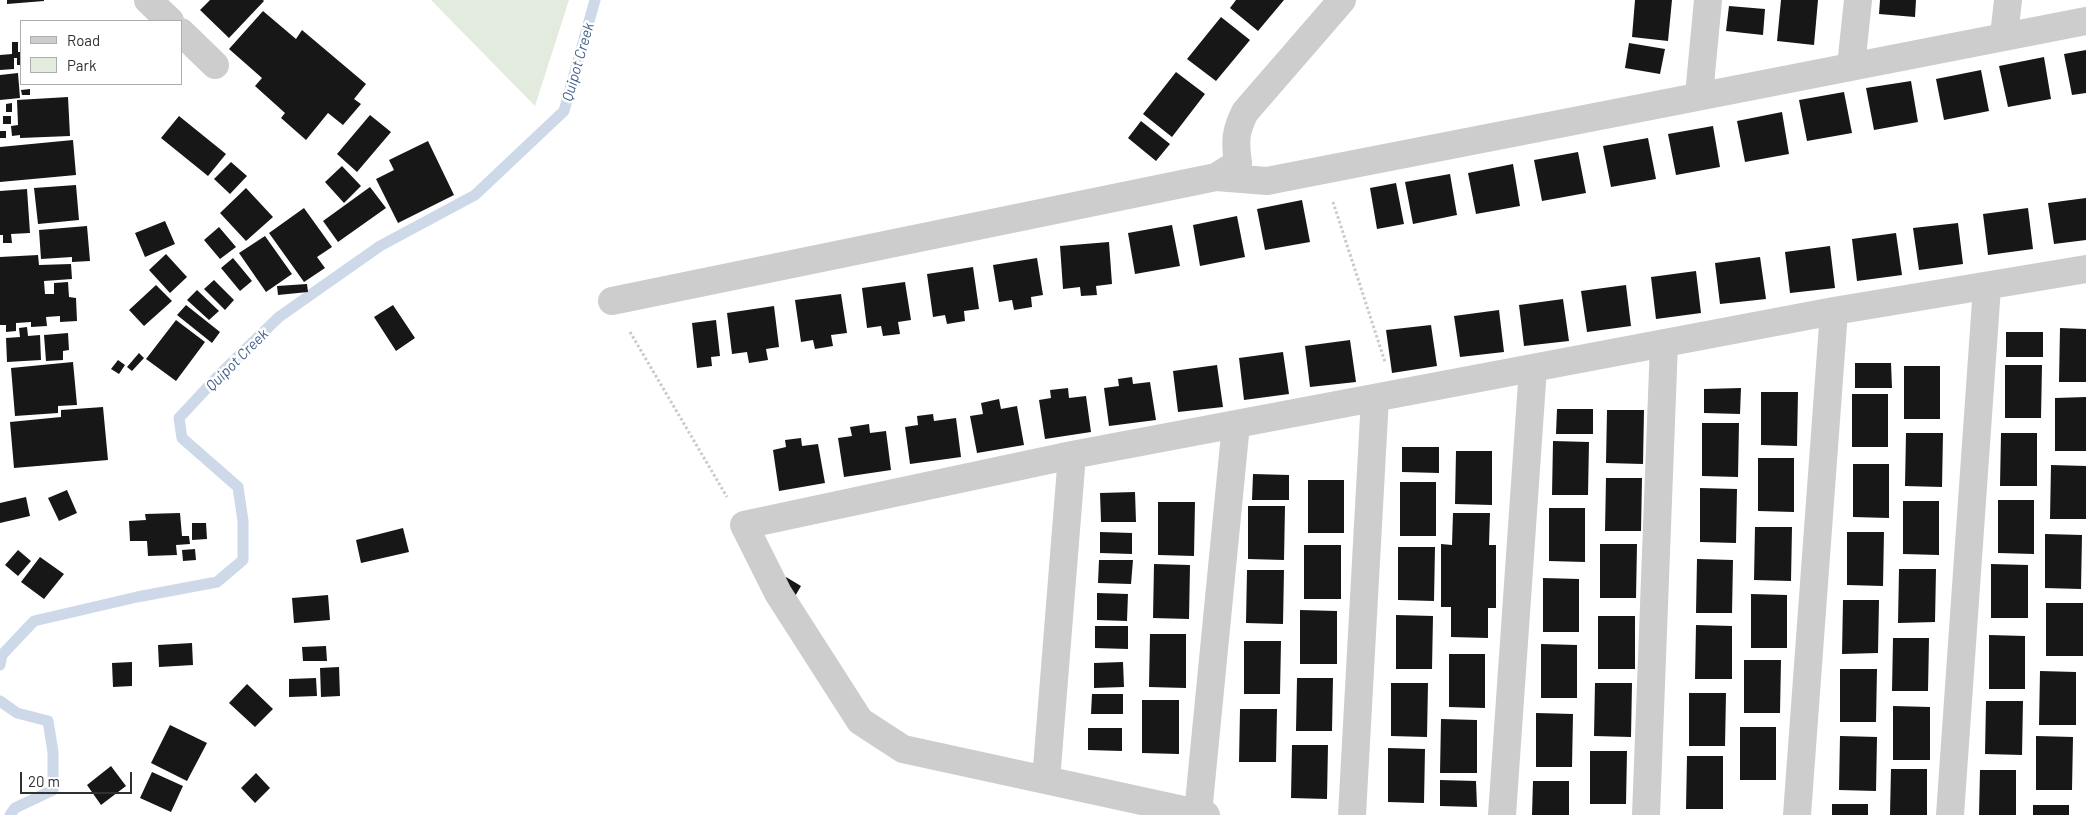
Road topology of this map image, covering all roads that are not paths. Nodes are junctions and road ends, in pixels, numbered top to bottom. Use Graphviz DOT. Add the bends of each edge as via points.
graph roads {
  1 [pos="148,0"];
  2 [pos="1342,0"];
  3 [pos="1708,0"];
  4 [pos="1858,0"];
  5 [pos="2008,0"];
  6 [pos="169,20"];
  7 [pos="2086,21"];
  8 [pos="182,33"];
  9 [pos="2004,36"];
  10 [pos="215,65"];
  11 [pos="1851,66"];
  12 [pos="1699,95"];
  13 [pos="1216,177"];
  14 [pos="2086,270"];
  15 [pos="1987,287"];
  16 [pos="612,301"];
  17 [pos="1834,311"];
  18 [pos="1664,343"];
  19 [pos="1533,368"];
  20 [pos="1385,396"];
  21 [pos="1236,424"];
  22 [pos="1072,455"];
  23 [pos="1046,780"];
  24 [pos="1202,814"];
  25 [pos="1352,815"];
  26 [pos="1502,815"];
  27 [pos="1646,815"];
  28 [pos="1797,815"];
  29 [pos="1950,815"];
  1 -- 6 [label="street"];
  2 -- 13 [label="street" via="1245,112 1237,128 1238,162"];
  3 -- 12 [label="street"];
  4 -- 11 [label="street"];
  5 -- 9 [label="street"];
  7 -- 9 [label="street"];
  8 -- 10 [label="street"];
  9 -- 11 [label="street"];
  11 -- 12 [label="street"];
  12 -- 13 [label="street" via="1267,181"];
  13 -- 16 [label="street"];
  14 -- 15 [label="street"];
  15 -- 17 [label="street"];
  15 -- 29 [label="street"];
  17 -- 18 [label="street"];
  17 -- 28 [label="street"];
  18 -- 19 [label="street"];
  18 -- 27 [label="street"];
  19 -- 20 [label="street"];
  19 -- 26 [label="street"];
  20 -- 21 [label="street"];
  20 -- 25 [label="street"];
  21 -- 22 [label="street"];
  21 -- 24 [label="street"];
  22 -- 23 [label="street"];
  22 -- 23 [label="street" via="744,525 778,593 860,720 904,749"];
  23 -- 24 [label="street"];
}
